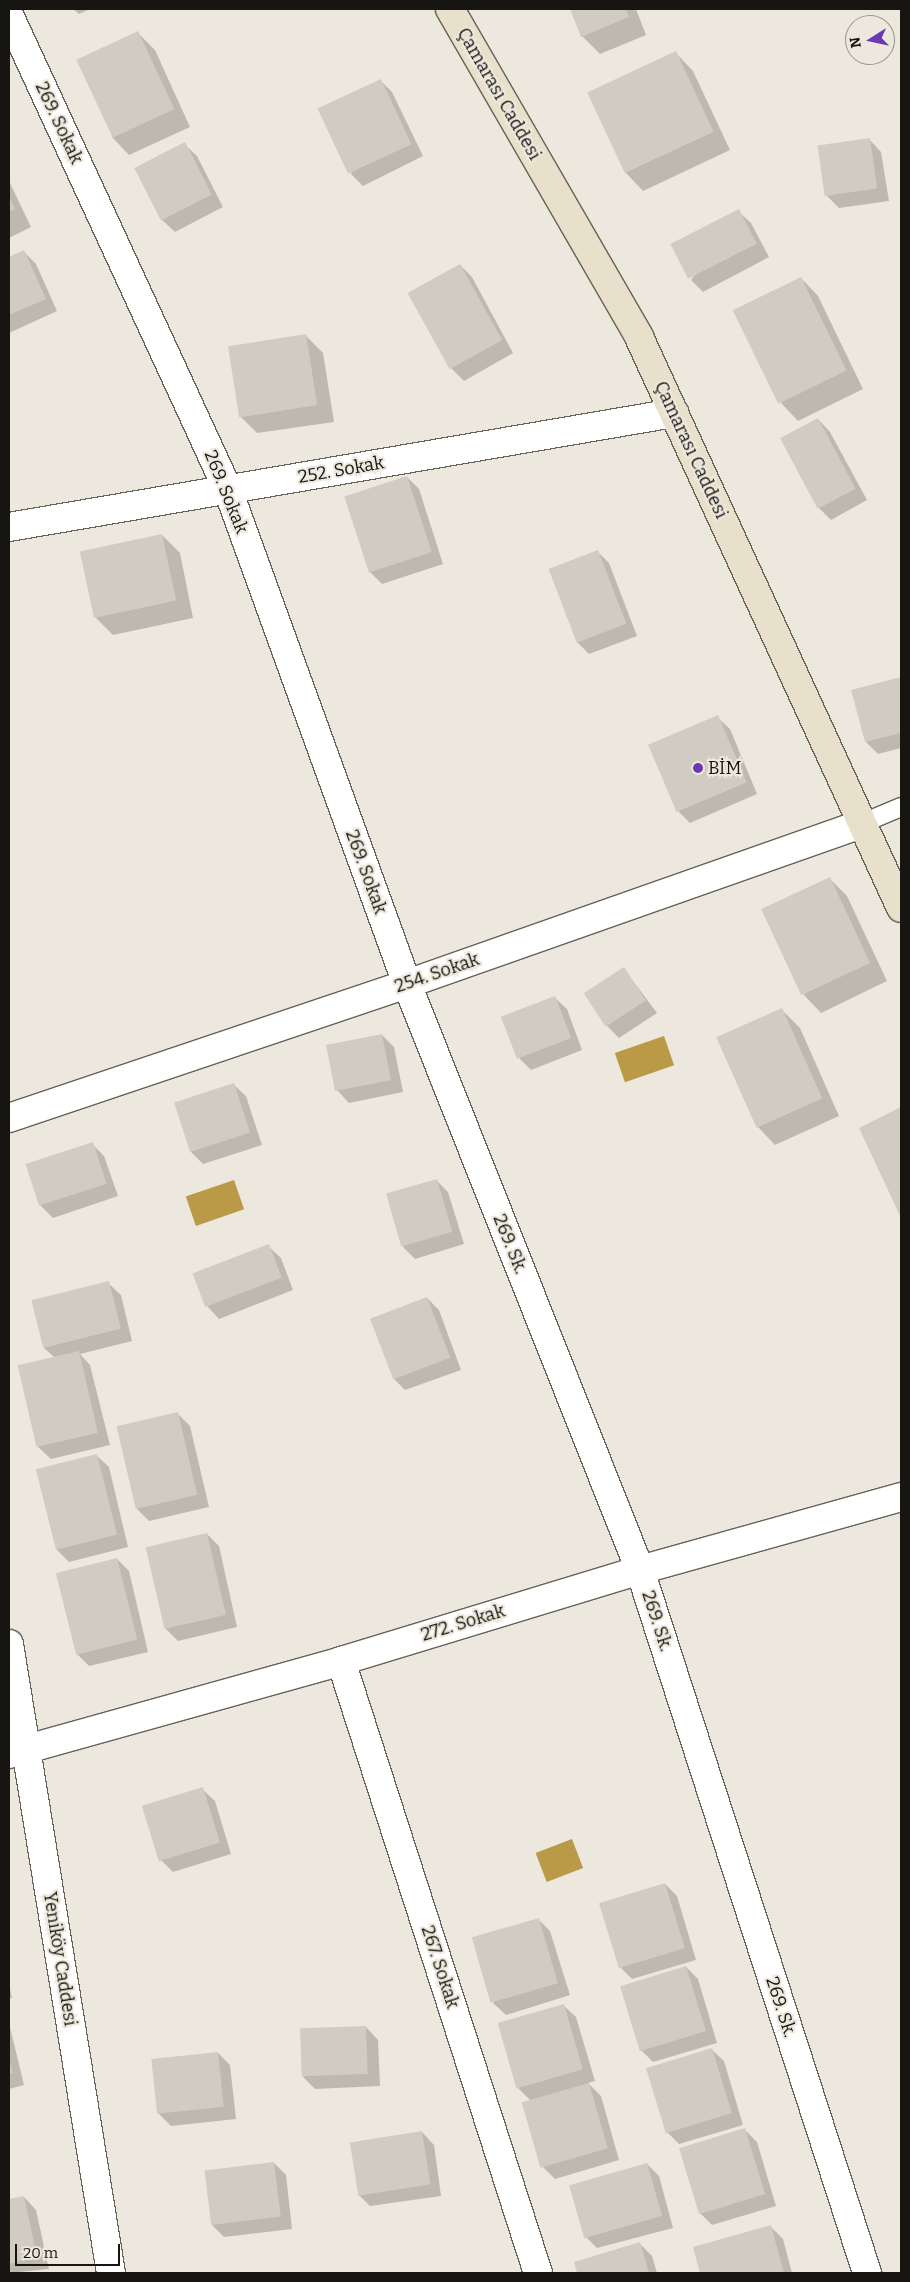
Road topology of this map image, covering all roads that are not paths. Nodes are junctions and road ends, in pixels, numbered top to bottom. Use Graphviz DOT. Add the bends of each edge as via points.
graph roads {
  1 [pos="450,9"];
  2 [pos="9,15"];
  3 [pos="674,413"];
  4 [pos="228,490"];
  5 [pos="9,527"];
  6 [pos="901,807"];
  7 [pos="863,822"];
  8 [pos="901,908"];
  9 [pos="407,984"];
  10 [pos="9,1118"];
  11 [pos="901,1498"];
  12 [pos="640,1570"];
  13 [pos="9,1644"];
  14 [pos="341,1660"];
  15 [pos="17,1752"];
  16 [pos="111,2273"];
  17 [pos="538,2273"];
  18 [pos="867,2273"];
  1 -- 3 [label="street, Çamarası Caddesi" via="639,337"];
  2 -- 4 [label="street, 269. Sokak"];
  3 -- 4 [label="street, 252. Sokak"];
  3 -- 7 [label="street, Çamarası Caddesi"];
  4 -- 5 [label="street, 252. Sokak"];
  4 -- 9 [label="street, 269. Sokak"];
  6 -- 7 [label="lane"];
  7 -- 8 [label="street, Çamarası Caddesi"];
  7 -- 9 [label="street, 254. Sokak"];
  9 -- 10 [label="street, 254. Sokak"];
  9 -- 12 [label="street, 269. Sk."];
  11 -- 12 [label="street, 272. Sokak"];
  12 -- 14 [label="street, 272. Sokak"];
  12 -- 18 [label="street, 269. Sk."];
  13 -- 15 [label="street, Yeniköy Caddesi"];
  14 -- 15 [label="street, 272. Sokak"];
  14 -- 17 [label="street, 267. Sokak"];
  15 -- 16 [label="street, Yeniköy Caddesi"];
}
